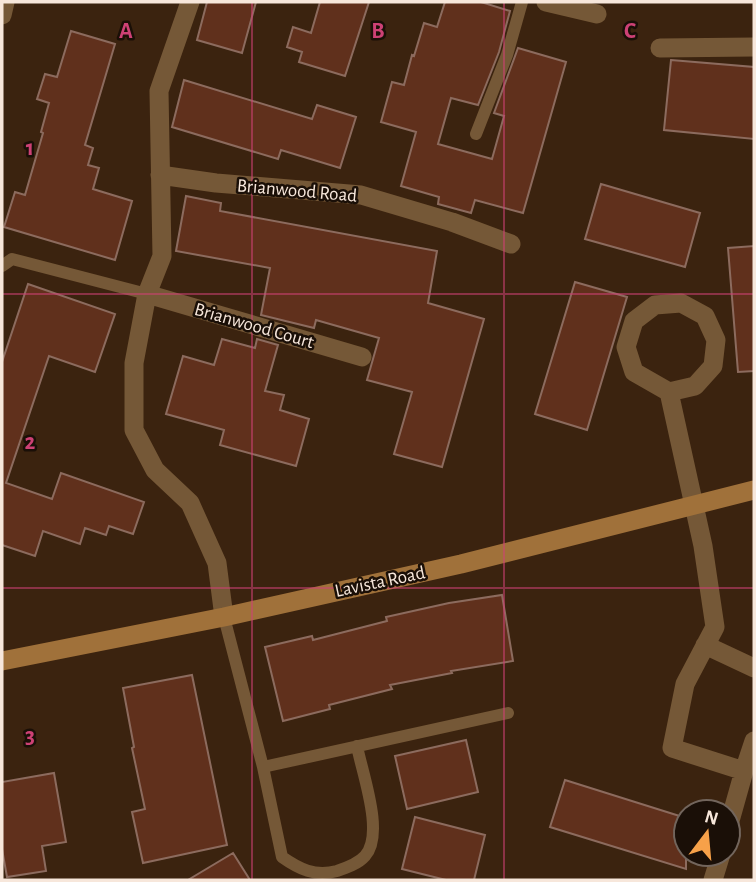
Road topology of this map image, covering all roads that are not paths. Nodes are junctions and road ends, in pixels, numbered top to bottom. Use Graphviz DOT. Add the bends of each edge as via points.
graph roads {
  1 [pos="5,2"];
  2 [pos="190,2"];
  3 [pos="522,2"];
  4 [pos="546,2"];
  5 [pos="597,14"];
  6 [pos="2,15"];
  7 [pos="754,47"];
  8 [pos="660,48"];
  9 [pos="476,134"];
  10 [pos="160,175"];
  11 [pos="512,244"];
  12 [pos="2,266"];
  13 [pos="147,294"];
  14 [pos="362,358"];
  15 [pos="669,392"];
  16 [pos="754,490"];
  17 [pos="695,505"];
  18 [pos="224,617"];
  19 [pos="705,645"];
  20 [pos="2,661"];
  21 [pos="754,668"];
  22 [pos="508,713"];
  23 [pos="754,741"];
  24 [pos="357,746"];
  25 [pos="263,767"];
  26 [pos="744,771"];
  27 [pos="736,798"];
  1 -- 6 [label="street"];
  2 -- 10 [label="street" via="159,91"];
  3 -- 9 [label="lane"];
  4 -- 5 [label="street"];
  7 -- 8 [label="street"];
  10 -- 11 [label="street, Brianwood Road" via="360,195"];
  10 -- 13 [label="street" via="162,256"];
  12 -- 13 [label="lane" via="12,259"];
  13 -- 14 [label="street, Brianwood Court"];
  13 -- 18 [label="street" via="134,363 134,430 155,470 190,503 217,563"];
  15 -- 15 [label="street" via="695,386 713,366 715,353 716,340 705,316 681,303 655,305 634,321 626,346 634,372"];
  15 -- 17 [label="street"];
  16 -- 17 [label="main road, Lavista Road"];
  17 -- 18 [label="main road, Lavista Road"];
  17 -- 19 [label="street" via="715,627"];
  18 -- 20 [label="main road, Lavista Road"];
  18 -- 25 [label="lane"];
  19 -- 21 [label="street"];
  19 -- 26 [label="street" via="685,684 672,748"];
  22 -- 24 [label="lane"];
  23 -- 26 [label="street"];
  24 -- 25 [label="lane"];
  24 -- 25 [label="lane" via="374,823 373,839 365,856 350,867 327,873 298,869 282,857"];
  26 -- 27 [label="street"];
}
